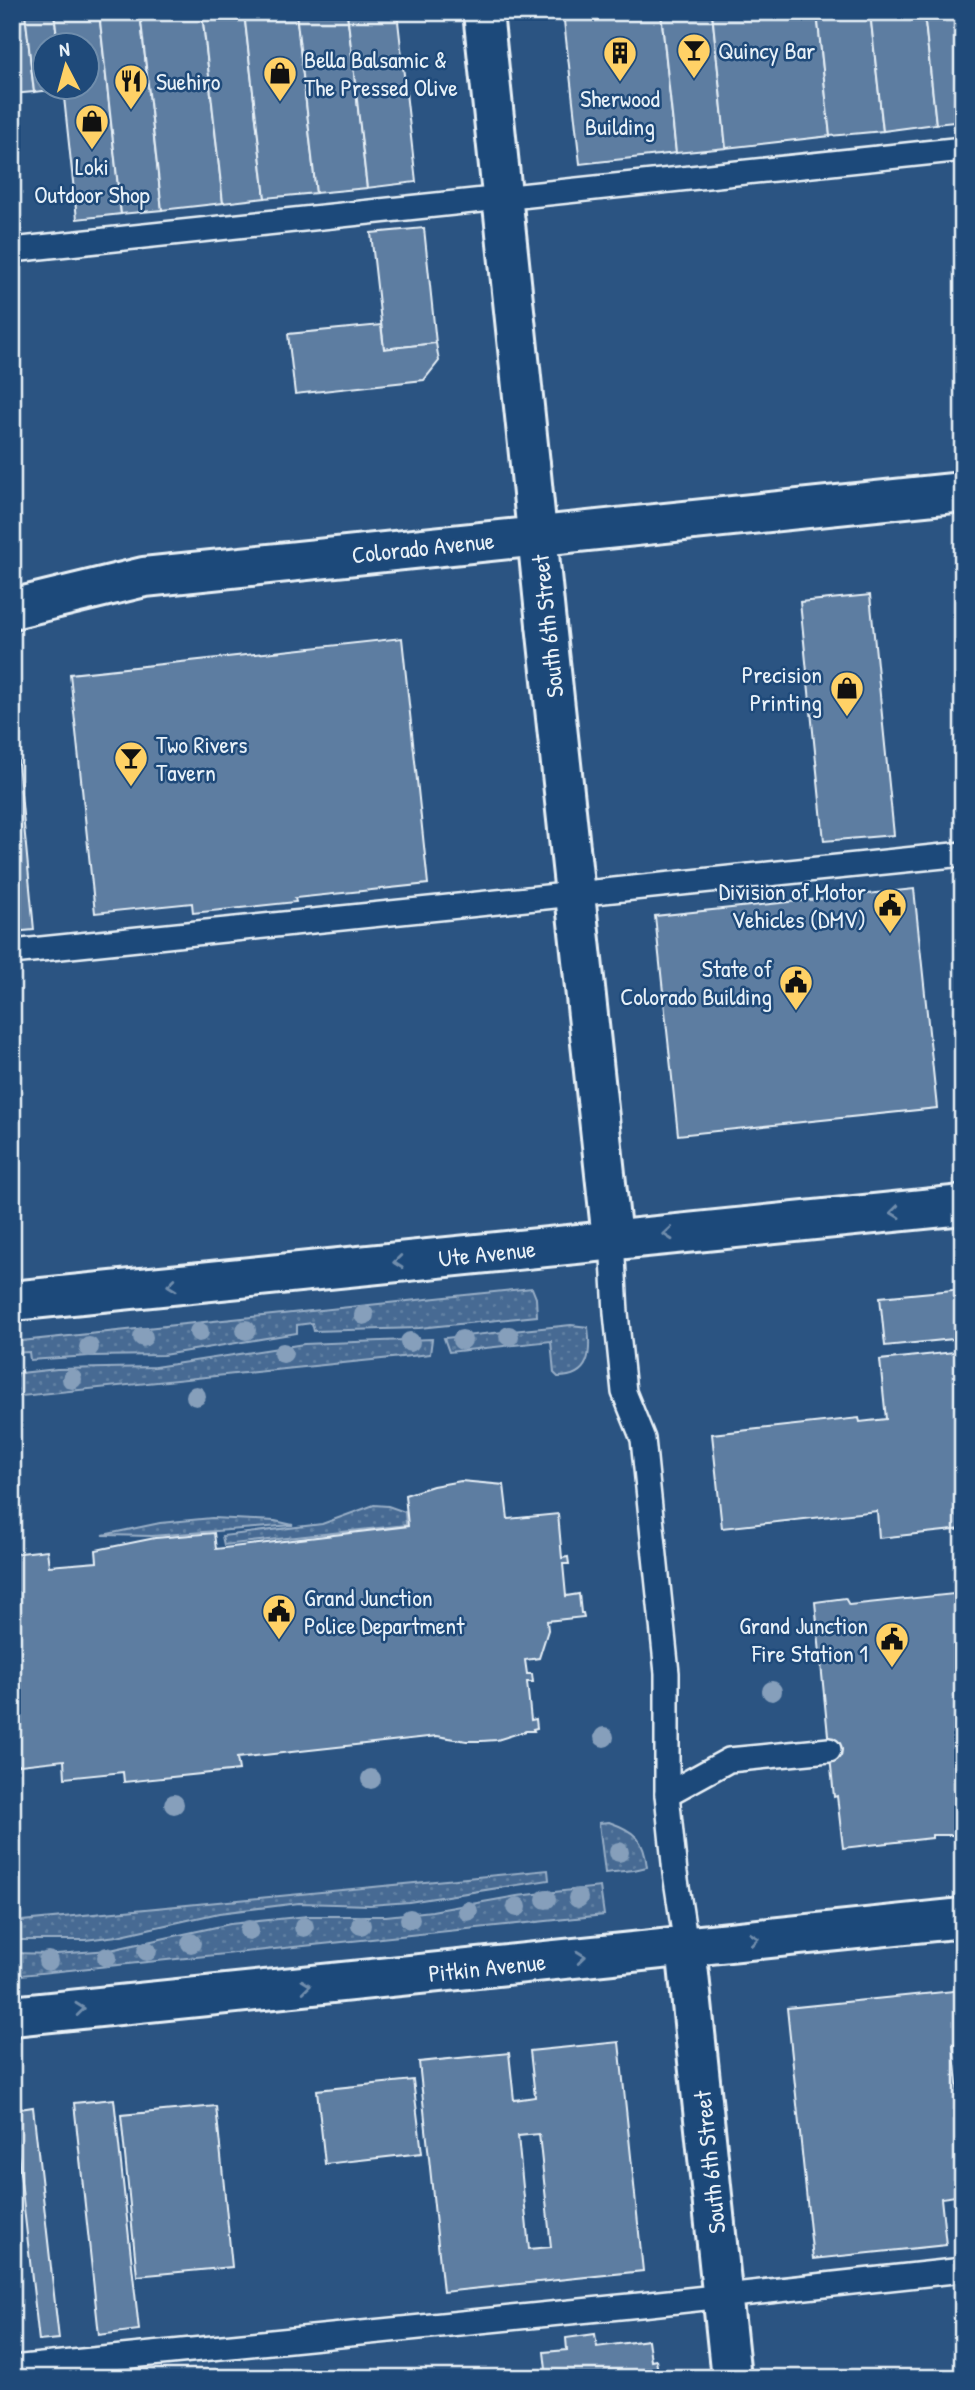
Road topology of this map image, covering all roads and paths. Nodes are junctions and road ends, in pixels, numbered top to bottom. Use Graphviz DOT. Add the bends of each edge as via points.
graph roads {
  1 [pos="483,12"];
  2 [pos="963,149"];
  3 [pos="502,198"];
  4 [pos="12,250"];
  5 [pos="963,492"];
  6 [pos="537,535"];
  7 [pos="12,609"];
  8 [pos="963,855"];
  9 [pos="576,894"];
  10 [pos="12,952"];
  11 [pos="963,1205"];
  12 [pos="612,1239"];
  13 [pos="12,1301"];
  14 [pos="829,1749"];
  15 [pos="667,1794"];
  16 [pos="963,1918"];
  17 [pos="687,1946"];
  18 [pos="12,2016"];
  19 [pos="963,2270"];
  20 [pos="723,2297"];
  21 [pos="12,2368"];
  22 [pos="731,2378"];
  1 -- 3 [label="street, South 6th Street"];
  2 -- 3 [label="lane"];
  3 -- 4 [label="lane"];
  3 -- 6 [label="street, South 6th Street"];
  5 -- 6 [label="street, Colorado Avenue"];
  6 -- 7 [label="street, Colorado Avenue" via="144,577"];
  6 -- 9 [label="street, South 6th Street"];
  8 -- 9 [label="lane"];
  9 -- 10 [label="lane"];
  9 -- 12 [label="street, South 6th Street"];
  11 -- 12 [label="street, Ute Avenue, one-way"];
  12 -- 13 [label="street, Ute Avenue, one-way"];
  12 -- 15 [label="lane" via="624,1392 643,1440 667,1673"];
  14 -- 15 [label="lane" via="729,1760"];
  15 -- 17 [label="lane"];
  17 -- 16 [label="street, Pitkin Avenue, one-way"];
  18 -- 17 [label="street, Pitkin Avenue, one-way"];
  17 -- 20 [label="street, South 6th Street"];
  19 -- 20 [label="lane"];
  20 -- 21 [label="lane"];
  20 -- 22 [label="street, South 6th Street"];
}
